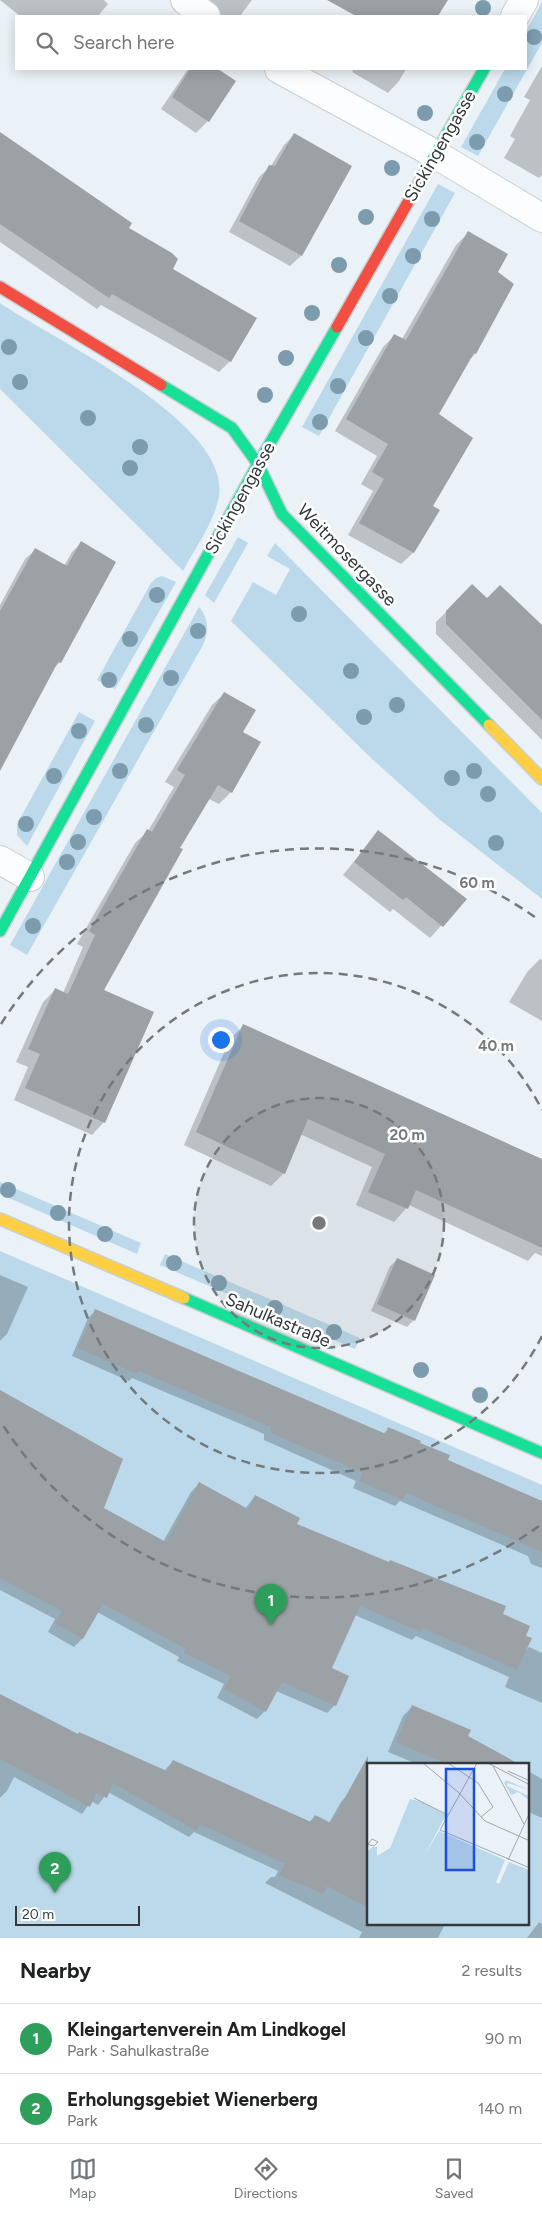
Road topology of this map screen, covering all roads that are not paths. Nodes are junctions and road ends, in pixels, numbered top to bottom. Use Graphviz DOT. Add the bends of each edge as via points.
graph roads {
  1 [pos="184,0"];
  2 [pos="524,0"];
  3 [pos="205,15"];
  4 [pos="516,15"];
  5 [pos="281,70"];
  6 [pos="483,70"];
  7 [pos="435,154"];
  8 [pos="542,218"];
  9 [pos="0,287"];
  10 [pos="258,464"];
  11 [pos="542,780"];
  12 [pos="0,860"];
  13 [pos="30,877"];
  14 [pos="0,931"];
  15 [pos="0,1219"];
  16 [pos="542,1453"];
  1 -- 3 [label="street"];
  2 -- 4 [label="street"];
  5 -- 7 [label="street"];
  6 -- 7 [label="street, Sickingengasse"];
  7 -- 8 [label="street"];
  7 -- 10 [label="street, Sickingengasse"];
  9 -- 10 [label="street, Weitmosergasse" via="232,428"];
  10 -- 11 [label="street, Weitmosergasse" via="282,514"];
  10 -- 13 [label="street, Sickingengasse"];
  12 -- 13 [label="street"];
  13 -- 14 [label="street, Sickingengasse"];
  15 -- 16 [label="street, Sahulkastraße"];
}
